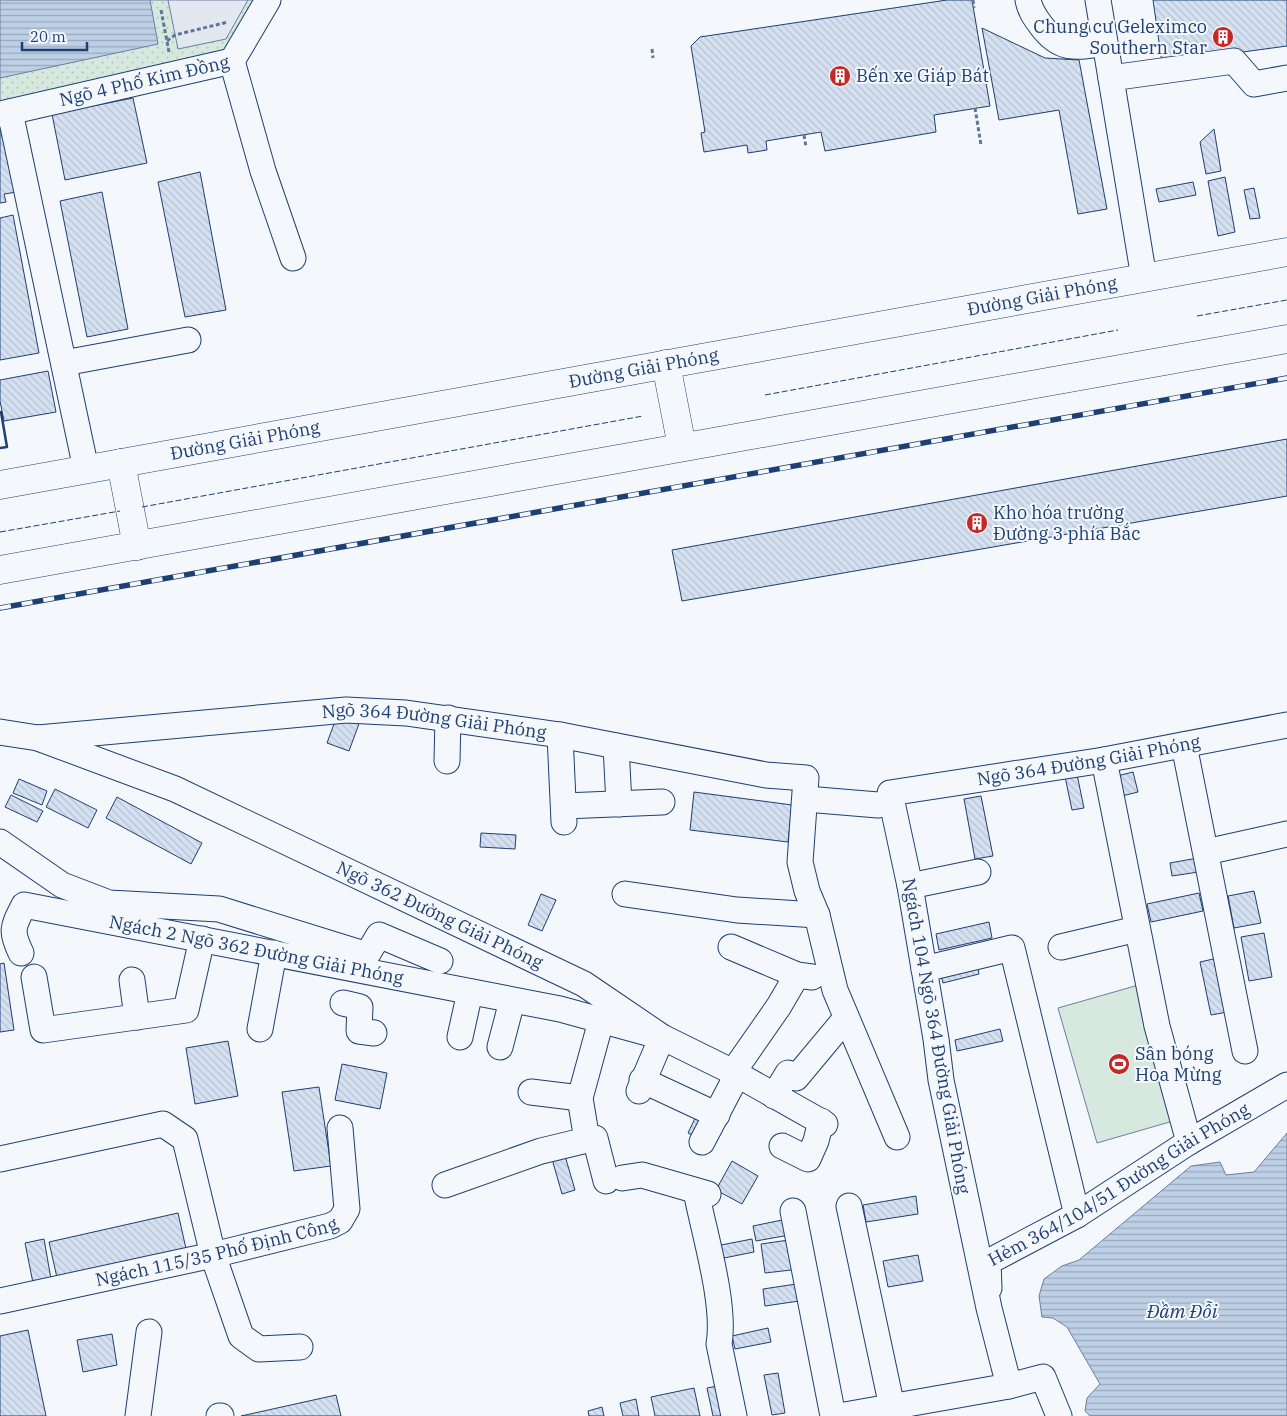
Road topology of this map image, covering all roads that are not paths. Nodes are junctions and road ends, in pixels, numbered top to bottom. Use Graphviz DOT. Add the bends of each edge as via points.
graph roads {
  1 [pos="268,0"];
  2 [pos="1028,0"];
  3 [pos="1098,0"];
  4 [pos="1105,43"];
  5 [pos="232,61"];
  6 [pos="1110,78"];
  7 [pos="1287,78"];
  8 [pos="5,113"];
  9 [pos="1287,252"];
  10 [pos="293,258"];
  11 [pos="1144,278"];
  12 [pos="1287,339"];
  13 [pos="188,340"];
  14 [pos="64,363"];
  15 [pos="674,363"];
  16 [pos="690,446"];
  17 [pos="121,463"];
  18 [pos="86,469"];
  19 [pos="0,485"];
  20 [pos="137,546"];
  21 [pos="0,570"];
  22 [pos="448,718"];
  23 [pos="1287,725"];
  24 [pos="0,732"];
  25 [pos="560,735"];
  26 [pos="38,738"];
  27 [pos="1184,745"];
  28 [pos="616,746"];
  29 [pos="1104,760"];
  30 [pos="447,761"];
  31 [pos="891,798"];
  32 [pos="806,799"];
  33 [pos="662,802"];
  34 [pos="620,804"];
  35 [pos="1287,834"];
  36 [pos="0,842"];
  37 [pos="1206,852"];
  38 [pos="978,872"];
  39 [pos="910,886"];
  40 [pos="625,894"];
  41 [pos="817,915"];
  42 [pos="1138,929"];
  43 [pos="202,939"];
  44 [pos="732,947"];
  45 [pos="1061,947"];
  46 [pos="274,953"];
  47 [pos="21,954"];
  48 [pos="440,961"];
  49 [pos="924,969"];
  50 [pos="355,971"];
  51 [pos="558,972"];
  52 [pos="797,975"];
  53 [pos="832,975"];
  54 [pos="34,977"];
  55 [pos="132,980"];
  56 [pos="470,992"];
  57 [pos="512,1001"];
  58 [pos="541,1006"];
  59 [pos="605,1011"];
  60 [pos="137,1017"];
  61 [pos="846,1018"];
  62 [pos="260,1029"];
  63 [pos="374,1032"];
  64 [pos="460,1037"];
  65 [pos="662,1037"];
  66 [pos="500,1047"];
  67 [pos="1245,1051"];
  68 [pos="735,1073"];
  69 [pos="1287,1084"];
  70 [pos="531,1092"];
  71 [pos="774,1096"];
  72 [pos="580,1098"];
  73 [pos="716,1115"];
  74 [pos="340,1128"];
  75 [pos="897,1137"];
  76 [pos="587,1140"];
  77 [pos="702,1142"];
  78 [pos="1189,1142"];
  79 [pos="782,1146"];
  80 [pos="0,1159"];
  81 [pos="445,1185"];
  82 [pos="849,1206"];
  83 [pos="793,1211"];
  84 [pos="1077,1215"];
  85 [pos="213,1255"];
  86 [pos="0,1301"];
  87 [pos="989,1308"];
  88 [pos="149,1332"];
  89 [pos="300,1347"];
  90 [pos="1009,1386"];
  91 [pos="892,1407"];
  92 [pos="865,1413"];
  93 [pos="138,1416"];
  94 [pos="734,1416"];
  95 [pos="833,1416"];
  96 [pos="839,1416"];
  97 [pos="1059,1416"];
  1 -- 5 [label="street"];
  2 -- 4 [label="street" via="1030,11 1048,36 1060,44 1077,47"];
  3 -- 4 [label="street"];
  4 -- 6 [label="street"];
  5 -- 8 [label="street, Ngõ 4 Phố Kim Đồng"];
  5 -- 10 [label="street, Ngõ 4 Phố Kim Đồng" via="263,171"];
  6 -- 7 [label="street" via="1234,61 1254,84"];
  6 -- 11 [label="street"];
  8 -- 14 [label="street"];
  9 -- 11 [label="main road, Đường Giải Phóng"];
  11 -- 15 [label="main road, Đường Giải Phóng"];
  12 -- 16 [label="main road"];
  13 -- 14 [label="street"];
  14 -- 18 [label="street"];
  15 -- 16 [label="main road"];
  15 -- 17 [label="main road, Đường Giải Phóng"];
  16 -- 20 [label="main road"];
  17 -- 18 [label="main road, Đường Giải Phóng"];
  17 -- 20 [label="main road"];
  18 -- 19 [label="main road, Đường Giải Phóng"];
  20 -- 21 [label="main road"];
  22 -- 25 [label="street, Ngõ 364 Đường Giải Phóng"];
  22 -- 26 [label="street, Ngõ 364 Đường Giải Phóng" via="346,710"];
  22 -- 30 [label="street"];
  23 -- 27 [label="street, Ngõ 364 Đường Giải Phóng"];
  24 -- 26 [label="street"];
  25 -- 28 [label="street, Ngõ 364 Đường Giải Phóng"];
  25 -- 34 [label="street" via="564,814"];
  26 -- 51 [label="street, Ngõ 362 Đường Giải Phóng" via="175,789"];
  27 -- 29 [label="street, Ngõ 364 Đường Giải Phóng"];
  27 -- 37 [label="street"];
  28 -- 32 [label="street, Ngõ 364 Đường Giải Phóng" via="766,775 806,778"];
  28 -- 34 [label="street"];
  29 -- 31 [label="street, Ngõ 364 Đường Giải Phóng"];
  29 -- 42 [label="street"];
  31 -- 32 [label="street, Ngõ 364 Đường Giải Phóng" via="878,805"];
  31 -- 39 [label="street, Ngách 104 Ngõ 364 Đường Giải Phóng"];
  32 -- 41 [label="street, Ngõ 364 Đường Giải Phóng" via="800,862"];
  33 -- 34 [label="street"];
  35 -- 37 [label="street"];
  36 -- 48 [label="street" via="62,885 109,903 219,909 367,955 379,935"];
  37 -- 67 [label="street"];
  38 -- 39 [label="street"];
  39 -- 49 [label="street, Ngách 104 Ngõ 364 Đường Giải Phóng"];
  40 -- 41 [label="street" via="736,910"];
  41 -- 53 [label="street, Ngõ 364 Đường Giải Phóng"];
  42 -- 45 [label="street"];
  42 -- 78 [label="street" via="1157,1026"];
  43 -- 46 [label="street, Ngách 2 Ngõ 362 Đường Giải Phóng"];
  43 -- 47 [label="street, Ngách 2 Ngõ 362 Đường Giải Phóng" via="24,905 12,935"];
  43 -- 60 [label="street" via="186,1010"];
  44 -- 52 [label="street"];
  46 -- 50 [label="street, Ngách 2 Ngõ 362 Đường Giải Phóng"];
  46 -- 62 [label="street"];
  49 -- 84 [label="street" via="1012,948"];
  49 -- 87 [label="street, Ngách 104 Ngõ 364 Đường Giải Phóng" via="941,1080"];
  50 -- 56 [label="street, Ngách 2 Ngõ 362 Đường Giải Phóng"];
  50 -- 63 [label="street" via="348,1004 360,1007 359,1031"];
  51 -- 58 [label="street"];
  51 -- 59 [label="street, Ngõ 362 Đường Giải Phóng" via="584,984"];
  52 -- 53 [label="street" via="815,978"];
  52 -- 68 [label="street"];
  53 -- 61 [label="street, Ngõ 364 Đường Giải Phóng"];
  54 -- 60 [label="street" via="43,1030"];
  55 -- 60 [label="street"];
  56 -- 57 [label="street, Ngách 2 Ngõ 362 Đường Giải Phóng"];
  56 -- 64 [label="street"];
  57 -- 58 [label="street, Ngách 2 Ngõ 362 Đường Giải Phóng"];
  57 -- 66 [label="street"];
  58 -- 59 [label="street, Ngách 2 Ngõ 362 Đường Giải Phóng"];
  59 -- 65 [label="street, Ngõ 362 Đường Giải Phóng"];
  59 -- 72 [label="street"];
  61 -- 71 [label="street" via="796,1078 788,1073"];
  61 -- 75 [label="street, Ngõ 364 Đường Giải Phóng"];
  65 -- 68 [label="street, Ngõ 362 Đường Giải Phóng"];
  65 -- 73 [label="street" via="640,1086"];
  68 -- 71 [label="street, Ngõ 362 Đường Giải Phóng"];
  68 -- 73 [label="street"];
  69 -- 78 [label="street, Hẻm 364/104/51 Đường Giải Phóng"];
  70 -- 72 [label="street"];
  71 -- 79 [label="street, Ngõ 362 Đường Giải Phóng" via="823,1122 816,1141 816,1158"];
  72 -- 76 [label="street"];
  73 -- 77 [label="street"];
  74 -- 85 [label="street, Ngách 115/35 Phố Định Công" via="348,1209 340,1221"];
  76 -- 81 [label="street" via="541,1151"];
  76 -- 94 [label="street" via="595,1138 614,1180 642,1175 702,1193 720,1310 719,1344"];
  78 -- 84 [label="street, Hẻm 364/104/51 Đường Giải Phóng"];
  80 -- 85 [label="street" via="163,1124 185,1139"];
  82 -- 91 [label="street"];
  83 -- 95 [label="street"];
  84 -- 87 [label="street, Hẻm 364/104/51 Đường Giải Phóng" via="988,1262"];
  85 -- 86 [label="street, Ngách 115/35 Phố Định Công"];
  85 -- 89 [label="street" via="241,1336 259,1349"];
  87 -- 90 [label="street"];
  88 -- 93 [label="street"];
  90 -- 91 [label="street"];
  90 -- 97 [label="street" via="1043,1376"];
  91 -- 92 [label="street"];
  92 -- 96 [label="street"];
}
